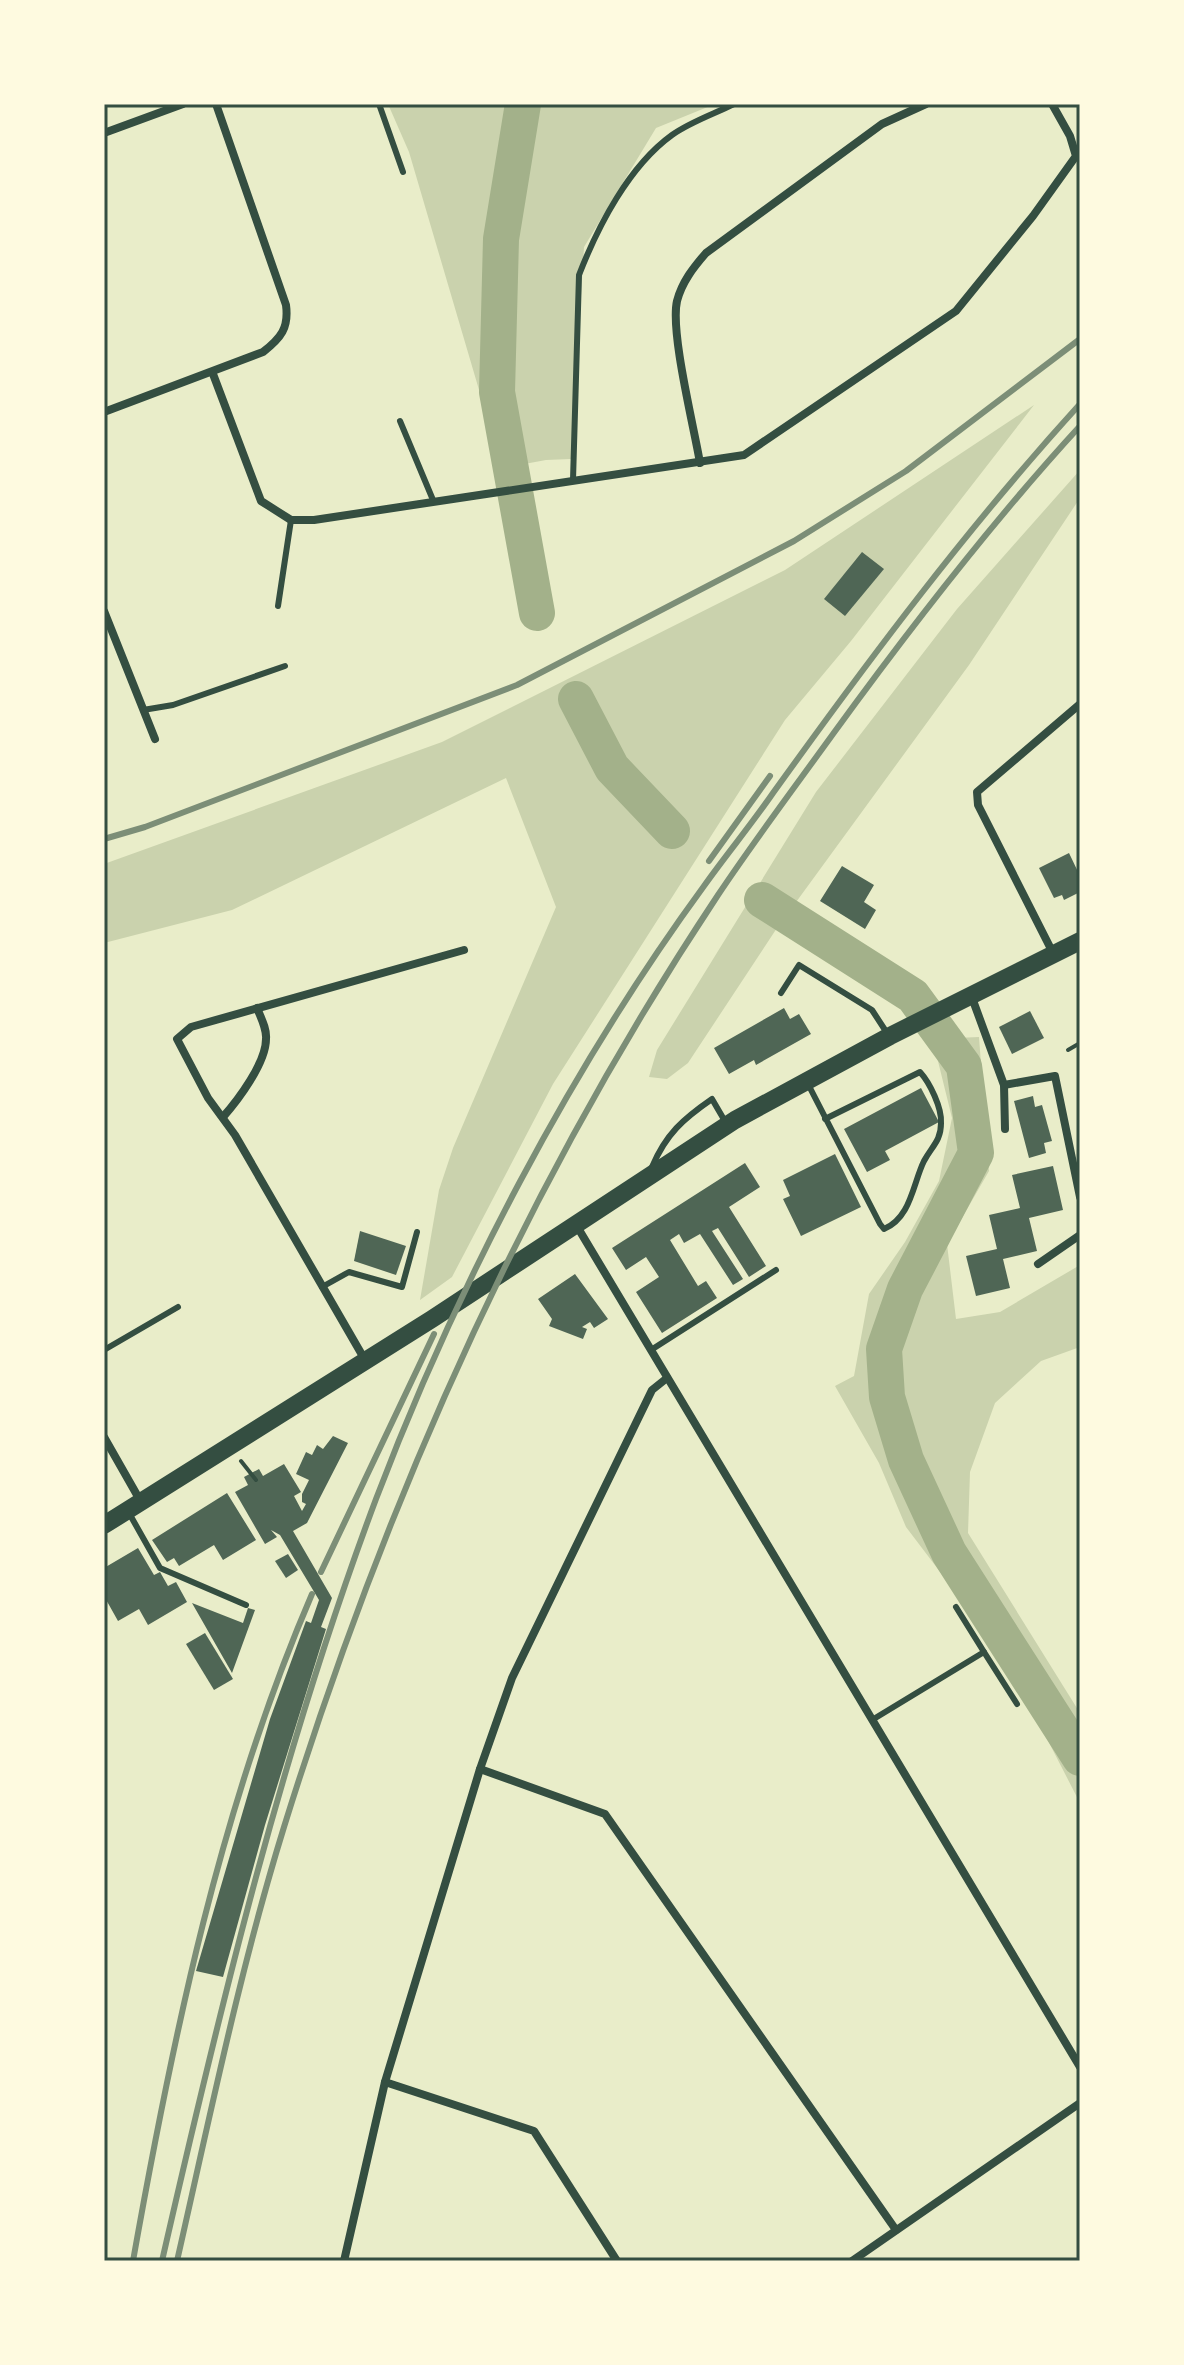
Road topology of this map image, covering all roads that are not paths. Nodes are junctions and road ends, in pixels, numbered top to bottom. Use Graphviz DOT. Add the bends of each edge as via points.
graph roads {
  1 [pos="183,104"];
  2 [pos="216,104"];
  3 [pos="379,104"];
  4 [pos="734,104"];
  5 [pos="926,104"];
  6 [pos="1052,104"];
  7 [pos="104,133"];
  8 [pos="403,172"];
  9 [pos="213,374"];
  10 [pos="104,412"];
  11 [pos="400,421"];
  12 [pos="700,463"];
  13 [pos="573,480"];
  14 [pos="433,500"];
  15 [pos="291,520"];
  16 [pos="278,606"];
  17 [pos="104,611"];
  18 [pos="285,666"];
  19 [pos="1080,704"];
  20 [pos="143,710"];
  21 [pos="155,739"];
  22 [pos="1080,941"];
  23 [pos="464,950"];
  24 [pos="1054,954"];
  25 [pos="781,993"];
  26 [pos="971,994"];
  27 [pos="257,1008"];
  28 [pos="890,1036"];
  29 [pos="806,1081"];
  30 [pos="1004,1085"];
  31 [pos="223,1117"];
  32 [pos="825,1119"];
  33 [pos="728,1126"];
  34 [pos="1005,1129"];
  35 [pos="649,1175"];
  36 [pos="1080,1197"];
  37 [pos="575,1223"];
  38 [pos="417,1232"];
  39 [pos="1080,1235"];
  40 [pos="1038,1264"];
  41 [pos="776,1270"];
  42 [pos="322,1287"];
  43 [pos="178,1307"];
  44 [pos="104,1350"];
  45 [pos="651,1350"];
  46 [pos="366,1361"];
  47 [pos="667,1378"];
  48 [pos="104,1437"];
  49 [pos="135,1507"];
  50 [pos="104,1525"];
  51 [pos="246,1605"];
  52 [pos="956,1607"];
  53 [pos="984,1652"];
  54 [pos="1017,1704"];
  55 [pos="872,1720"];
  56 [pos="480,1769"];
  57 [pos="1080,2067"];
  58 [pos="385,2082"];
  59 [pos="1080,2103"];
  60 [pos="896,2230"];
  61 [pos="344,2261"];
  62 [pos="617,2261"];
  63 [pos="852,2261"];
  1 -- 7 [label="street"];
  2 -- 9 [label="street" via="288,320 281,339 263,352"];
  3 -- 8 [label="lane"];
  4 -- 13 [label="lane" via="674,133 648,155 588,252 579,275"];
  5 -- 12 [label="street" via="882,124 692,268 682,286 676,319"];
  6 -- 12 [label="street" via="1076,156 956,311 744,455"];
  9 -- 10 [label="street"];
  9 -- 15 [label="street" via="256,492 268,507"];
  11 -- 14 [label="lane"];
  12 -- 13 [label="street"];
  13 -- 14 [label="street"];
  14 -- 15 [label="street"];
  15 -- 16 [label="lane"];
  17 -- 20 [label="street"];
  18 -- 20 [label="lane" via="173,705"];
  19 -- 24 [label="street" via="977,792 978,805"];
  20 -- 21 [label="street"];
  22 -- 24 [label="main road"];
  23 -- 27 [label="street"];
  24 -- 26 [label="main road"];
  25 -- 28 [label="lane" via="799,965 872,1010"];
  26 -- 28 [label="main road"];
  26 -- 30 [label="street"];
  27 -- 31 [label="street" via="266,1031 265,1049 239,1100"];
  27 -- 31 [label="street" via="191,1027 177,1039"];
  28 -- 29 [label="main road"];
  29 -- 32 [label="lane"];
  29 -- 33 [label="main road"];
  30 -- 34 [label="street"];
  30 -- 36 [label="street" via="1055,1076"];
  31 -- 42 [label="street"];
  32 -- 32 [label="lane" via="880,1224 884,1229 891,1226 908,1205 925,1159 940,1140 942,1118 926,1078 920,1072"];
  33 -- 35 [label="main road"];
  33 -- 35 [label="lane" via="712,1099 665,1138"];
  35 -- 37 [label="main road"];
  37 -- 45 [label="street"];
  37 -- 46 [label="main road"];
  38 -- 42 [label="lane" via="402,1287 349,1272"];
  39 -- 40 [label="street"];
  41 -- 45 [label="lane"];
  42 -- 46 [label="street"];
  43 -- 44 [label="lane"];
  45 -- 47 [label="street"];
  46 -- 49 [label="main road"];
  47 -- 55 [label="street"];
  47 -- 56 [label="street" via="652,1390 512,1678"];
  48 -- 49 [label="street"];
  49 -- 50 [label="main road"];
  49 -- 51 [label="lane" via="160,1568"];
  52 -- 53 [label="lane"];
  53 -- 54 [label="lane"];
  53 -- 55 [label="lane"];
  55 -- 57 [label="street"];
  56 -- 58 [label="street"];
  56 -- 60 [label="street" via="605,1814"];
  58 -- 61 [label="street"];
  58 -- 62 [label="street" via="534,2131"];
  59 -- 60 [label="street"];
  60 -- 63 [label="street"];
}
